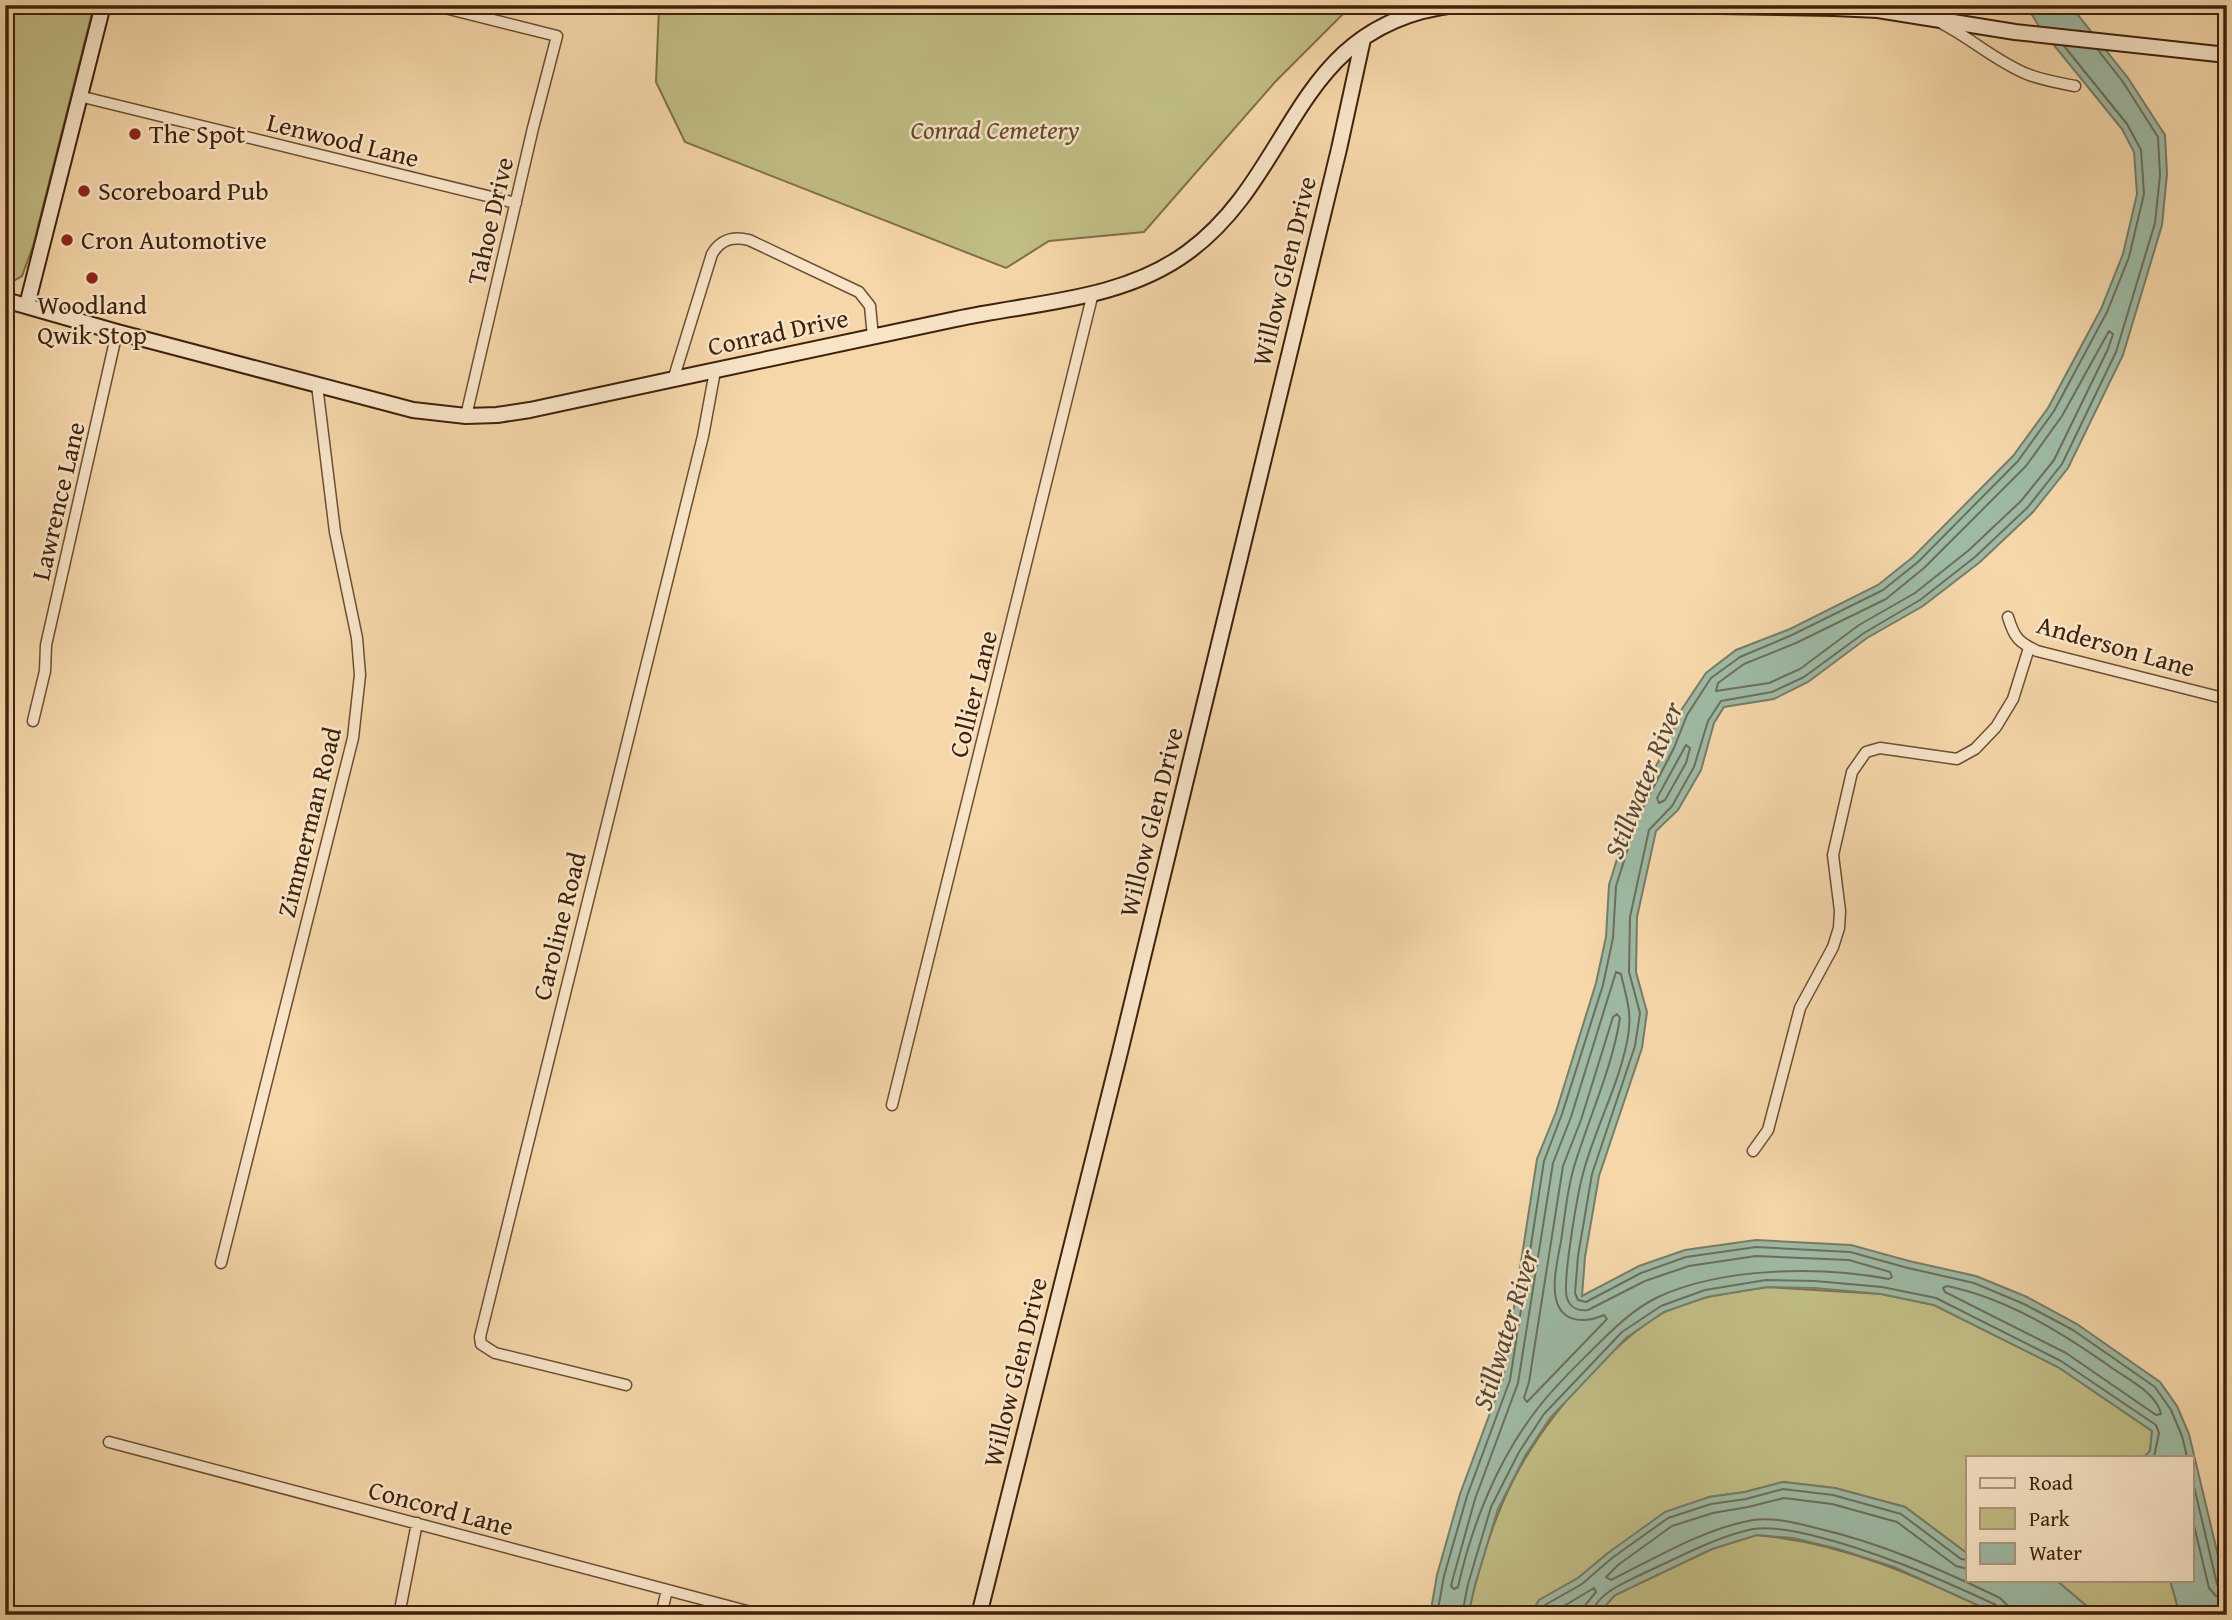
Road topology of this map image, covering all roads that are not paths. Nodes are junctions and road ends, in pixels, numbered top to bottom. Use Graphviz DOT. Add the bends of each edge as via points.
graph roads {
  1 [pos="103,5"];
  2 [pos="433,5"];
  3 [pos="1455,5"];
  4 [pos="1655,5"];
  5 [pos="1912,15"];
  6 [pos="1363,39"];
  7 [pos="2227,55"];
  8 [pos="2075,86"];
  9 [pos="79,96"];
  10 [pos="516,203"];
  11 [pos="1093,293"];
  12 [pos="5,300"];
  13 [pos="27,305"];
  14 [pos="117,332"];
  15 [pos="873,337"];
  16 [pos="715,370"];
  17 [pos="673,380"];
  18 [pos="317,386"];
  19 [pos="466,416"];
  20 [pos="2008,617"];
  21 [pos="2029,648"];
  22 [pos="2227,699"];
  23 [pos="33,721"];
  24 [pos="892,1105"];
  25 [pos="1752,1151"];
  26 [pos="221,1263"];
  27 [pos="626,1385"];
  28 [pos="109,1441"];
  29 [pos="416,1523"];
  30 [pos="667,1590"];
  31 [pos="398,1615"];
  32 [pos="661,1615"];
  33 [pos="762,1615"];
  34 [pos="979,1615"];
  1 -- 9 [label="main road"];
  2 -- 10 [label="street, Tahoe Drive" via="557,36"];
  3 -- 6 [label="main road, Conrad Drive" via="1413,13"];
  4 -- 5 [label="main road" via="1834,8"];
  5 -- 7 [label="main road" via="2015,32"];
  5 -- 8 [label="street" via="1963,34 2027,74"];
  6 -- 11 [label="main road, Conrad Drive" via="1318,80 1242,198 1207,237 1143,278"];
  6 -- 34 [label="main road, Willow Glen Drive" via="1120,1052"];
  9 -- 10 [label="street, Lenwood Lane"];
  9 -- 13 [label="main road"];
  10 -- 19 [label="street, Tahoe Drive"];
  11 -- 15 [label="main road, Conrad Drive"];
  11 -- 24 [label="street, Collier Lane"];
  12 -- 13 [label="main road, Conrad Drive"];
  13 -- 14 [label="main road, Conrad Drive"];
  14 -- 18 [label="main road, Conrad Drive"];
  14 -- 23 [label="street, Lawrence Lane"];
  15 -- 16 [label="main road, Conrad Drive"];
  15 -- 17 [label="street" via="870,306 859,292 749,240 734,238 712,254"];
  16 -- 17 [label="main road, Conrad Drive"];
  16 -- 27 [label="street, Caroline Road" via="703,436 480,1337 481,1344 495,1353"];
  17 -- 19 [label="main road, Conrad Drive" via="530,410"];
  18 -- 19 [label="main road, Conrad Drive" via="413,410"];
  18 -- 26 [label="street, Zimmerman Road" via="335,532 357,638 358,706"];
  20 -- 21 [label="street, Anderson Lane" via="2013,634"];
  21 -- 22 [label="street, Anderson Lane"];
  21 -- 25 [label="street" via="2013,699 1976,749 1957,759 1880,748 1866,752 1852,772 1833,855 1839,928 1800,1008 1769,1130"];
  28 -- 29 [label="street, Concord Lane"];
  29 -- 30 [label="street, Concord Lane"];
  29 -- 31 [label="street"];
  30 -- 32 [label="street"];
  30 -- 33 [label="street, Concord Lane"];
}
